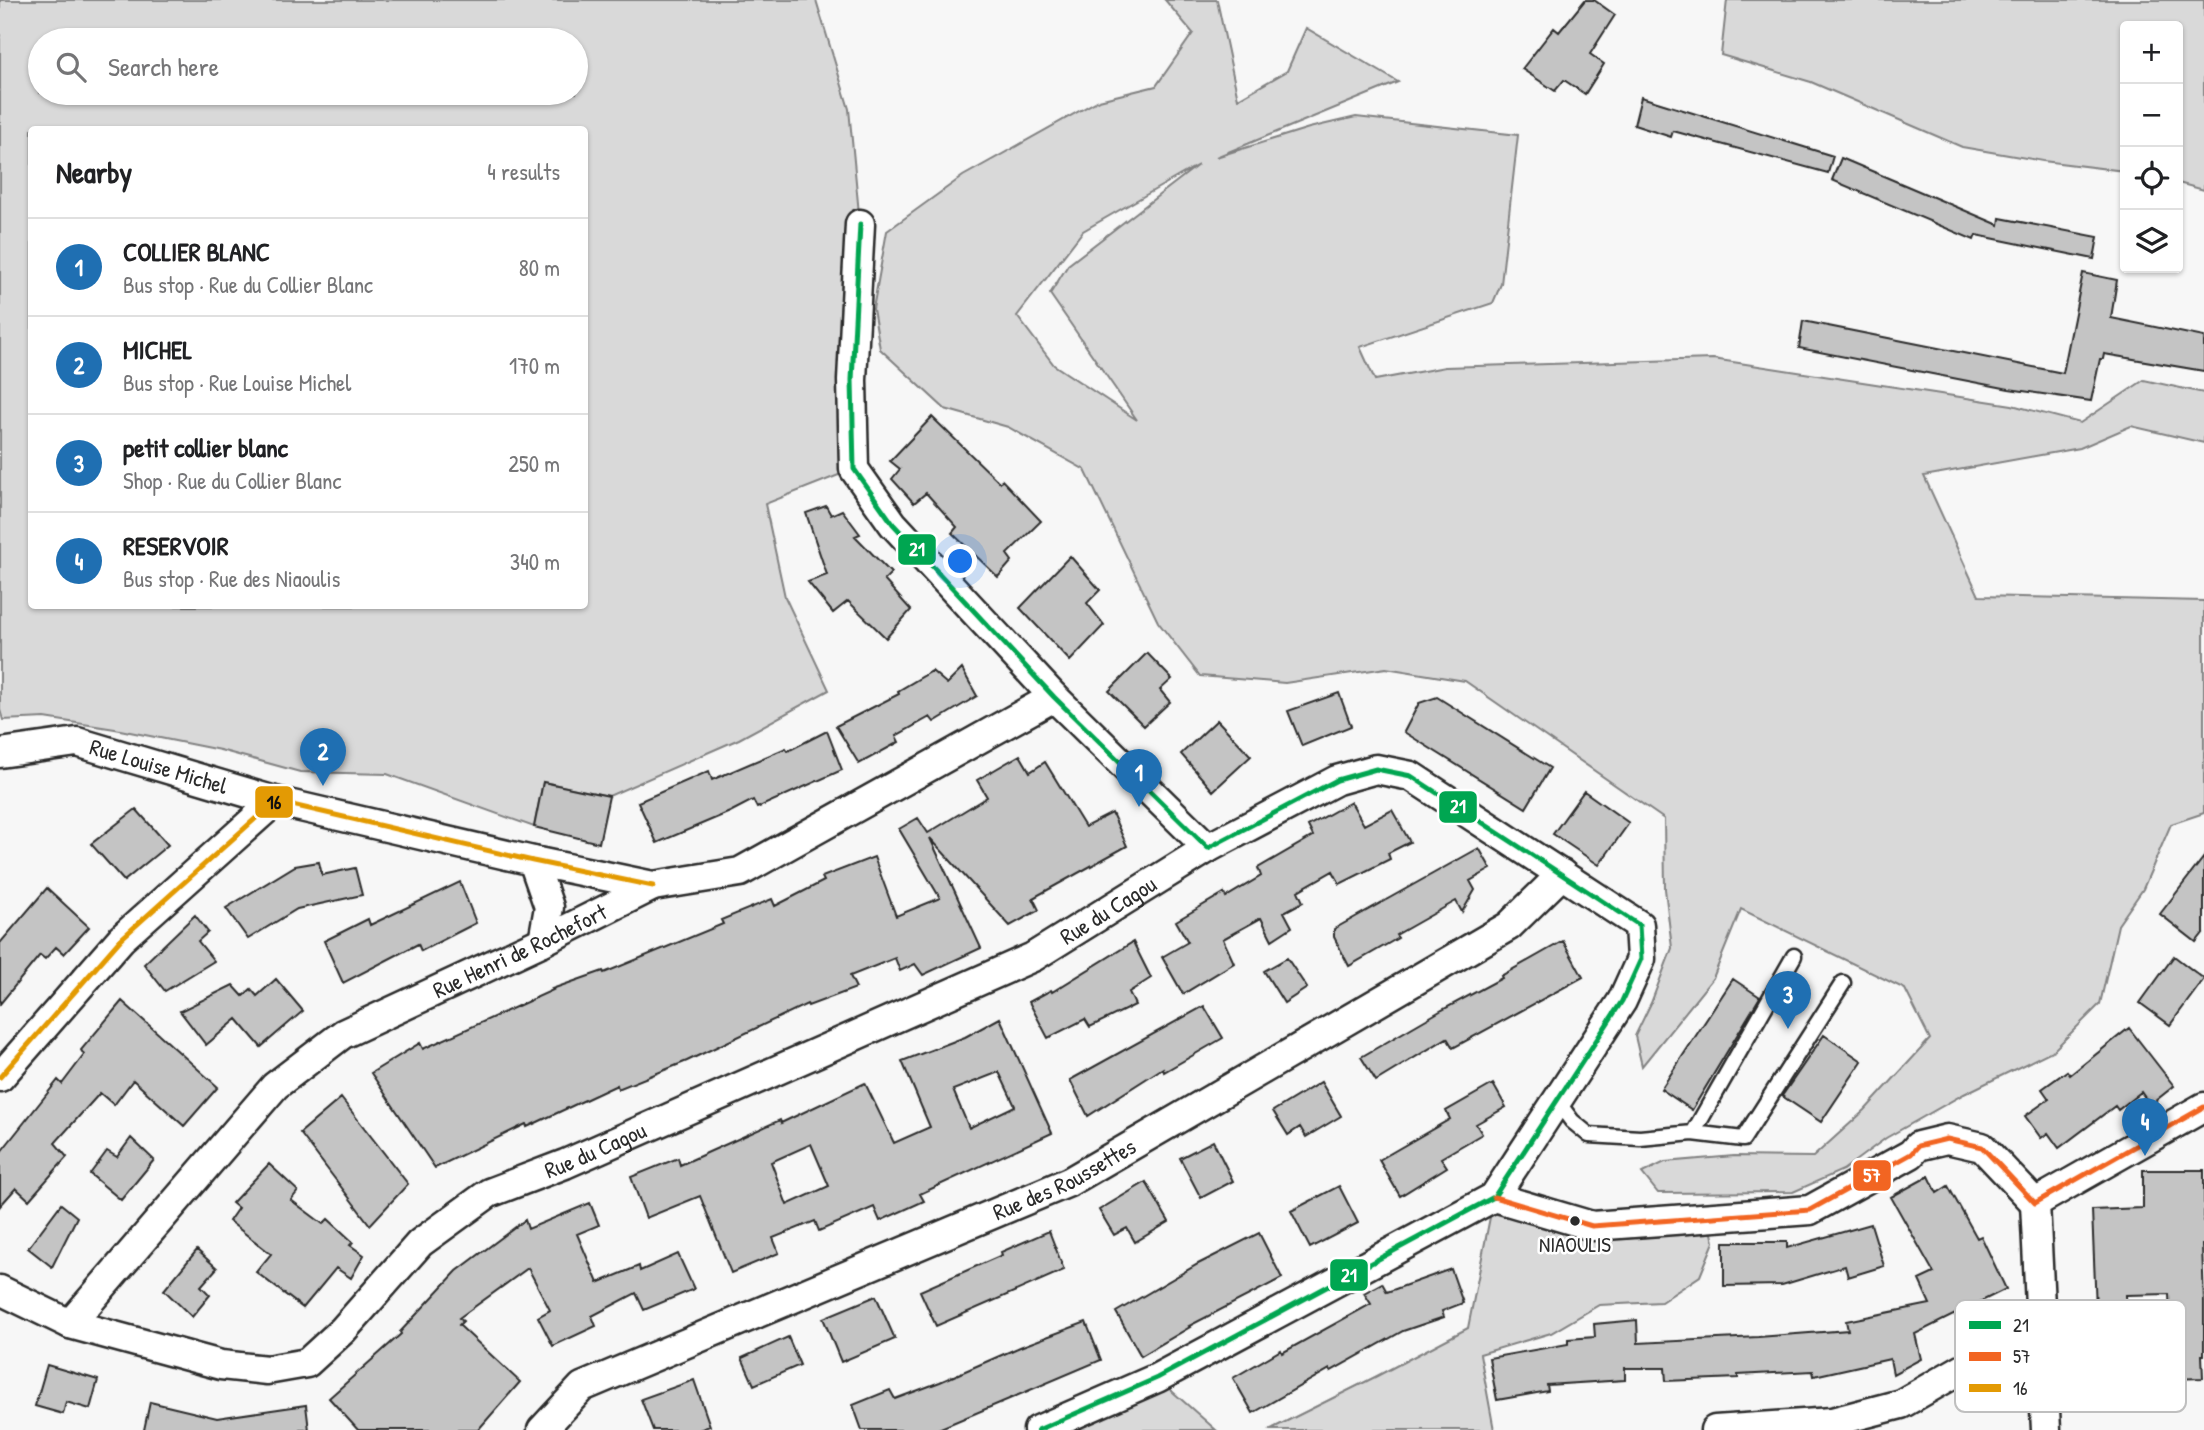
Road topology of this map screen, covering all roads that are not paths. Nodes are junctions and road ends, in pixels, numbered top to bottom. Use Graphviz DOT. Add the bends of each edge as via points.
graph roads {
  1 [pos="860,224"];
  2 [pos="1054,697"];
  3 [pos="0,753"];
  4 [pos="275,801"];
  5 [pos="1208,848"];
  6 [pos="533,861"];
  7 [pos="1562,874"];
  8 [pos="653,886"];
  9 [pos="542,941"];
  10 [pos="1794,956"];
  11 [pos="1843,983"];
  12 [pos="0,1077"];
  13 [pos="1557,1101"];
  14 [pos="2204,1107"];
  15 [pos="1693,1133"];
  16 [pos="1494,1197"];
  17 [pos="2035,1203"];
  18 [pos="0,1290"];
  19 [pos="2039,1300"];
  20 [pos="71,1324"];
  21 [pos="1955,1373"];
  22 [pos="2045,1412"];
  23 [pos="1832,1426"];
  24 [pos="542,1430"];
  25 [pos="1038,1430"];
  26 [pos="1715,1430"];
  27 [pos="2046,1430"];
  1 -- 2 [label="street" via="852,380 854,469 893,524"];
  2 -- 5 [label="street"];
  2 -- 8 [label="street, Rue Henri de Rochefort" via="740,872"];
  3 -- 4 [label="street, Rue Louise Michel" via="77,742"];
  4 -- 6 [label="street, Rue Louise Michel"];
  4 -- 12 [label="street" via="121,939"];
  5 -- 7 [label="street, Rue du Cagou" via="1337,780 1376,769 1411,775"];
  5 -- 20 [label="street, Rue du Cagou" via="1033,957 565,1164 489,1193 420,1243 343,1330 307,1363 267,1370 222,1365"];
  6 -- 8 [label="street, Rue Louise Michel"];
  6 -- 9 [label="street" via="549,907"];
  7 -- 13 [label="street, Rue du Cagou" via="1639,925 1642,959 1622,1001"];
  7 -- 24 [label="street, Rue des Roussettes" via="1509,926 1069,1182 582,1387"];
  8 -- 9 [label="street, Rue Henri de Rochefort"];
  9 -- 20 [label="street, Rue Henri de Rochefort" via="343,1034 275,1086"];
  10 -- 15 [label="lane"];
  11 -- 15 [label="lane" via="1743,1139"];
  13 -- 15 [label="lane" via="1589,1135 1640,1139"];
  13 -- 16 [label="street"];
  14 -- 17 [label="street"];
  16 -- 17 [label="street" via="1592,1226 1810,1210 1918,1146 1947,1139 1982,1147"];
  16 -- 25 [label="street" via="1157,1378"];
  17 -- 19 [label="street"];
  18 -- 20 [label="street, Rue du Cagou"];
  21 -- 23 [label="street" via="1901,1404"];
  22 -- 27 [label="street"];
  23 -- 26 [label="street"];
}
